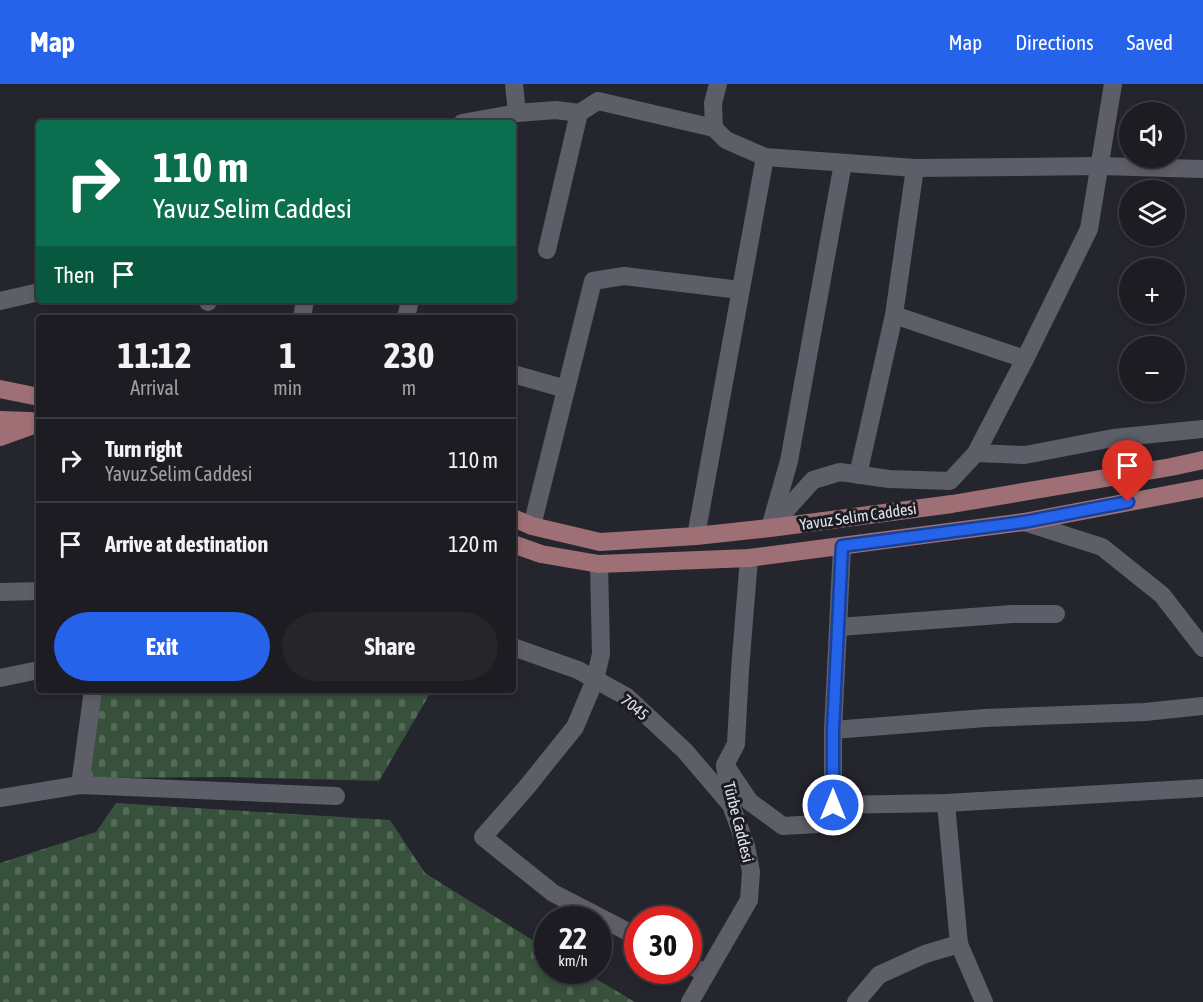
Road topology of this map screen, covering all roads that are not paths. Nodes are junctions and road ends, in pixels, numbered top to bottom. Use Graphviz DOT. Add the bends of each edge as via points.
graph roads {
  1 [pos="514,84"];
  2 [pos="718,84"];
  3 [pos="1113,84"];
  4 [pos="600,93"];
  5 [pos="517,113"];
  6 [pos="579,113"];
  7 [pos="478,120"];
  8 [pos="714,128"];
  9 [pos="765,157"];
  10 [pos="843,163"];
  11 [pos="1100,166"];
  12 [pos="915,168"];
  13 [pos="1203,170"];
  14 [pos="547,250"];
  15 [pos="741,290"];
  16 [pos="36,293"];
  17 [pos="0,301"];
  18 [pos="894,315"];
  19 [pos="1025,360"];
  20 [pos="516,375"];
  21 [pos="0,389"];
  22 [pos="566,389"];
  23 [pos="36,396"];
  24 [pos="0,420"];
  25 [pos="36,422"];
  26 [pos="36,423"];
  27 [pos="1203,429"];
  28 [pos="0,437"];
  29 [pos="976,453"];
  30 [pos="1203,460"];
  31 [pos="858,474"];
  32 [pos="1203,488"];
  33 [pos="516,519"];
  34 [pos="1024,522"];
  35 [pos="532,526"];
  36 [pos="770,528"];
  37 [pos="696,536"];
  38 [pos="516,545"];
  39 [pos="842,546"];
  40 [pos="749,558"];
  41 [pos="599,564"];
  42 [pos="36,591"];
  43 [pos="0,592"];
  44 [pos="1056,614"];
  45 [pos="839,627"];
  46 [pos="516,648"];
  47 [pos="1203,648"];
  48 [pos="36,671"];
  49 [pos="0,678"];
  50 [pos="596,680"];
  51 [pos="93,693"];
  52 [pos="1203,706"];
  53 [pos="833,730"];
  54 [pos="725,765"];
  55 [pos="80,785"];
  56 [pos="1203,788"];
  57 [pos="336,796"];
  58 [pos="0,798"];
  59 [pos="946,803"];
  60 [pos="731,805"];
  61 [pos="833,805"];
  62 [pos="624,930"];
  63 [pos="959,944"];
  64 [pos="702,971"];
  65 [pos="705,973"];
  66 [pos="697,998"];
  67 [pos="856,1002"];
  68 [pos="984,1002"];
  1 -- 5 [label="street"];
  2 -- 8 [label="street" via="713,103"];
  3 -- 11 [label="street"];
  4 -- 6 [label="street"];
  4 -- 8 [label="street"];
  5 -- 6 [label="street"];
  5 -- 7 [label="street"];
  6 -- 14 [label="street"];
  8 -- 9 [label="street" via="726,140"];
  9 -- 10 [label="street"];
  9 -- 15 [label="street"];
  10 -- 12 [label="street"];
  10 -- 36 [label="street" via="789,461"];
  11 -- 12 [label="street"];
  11 -- 13 [label="street"];
  11 -- 19 [label="street" via="1089,229"];
  12 -- 18 [label="street"];
  15 -- 22 [label="street" via="624,276 593,281"];
  15 -- 37 [label="street"];
  16 -- 17 [label="street"];
  18 -- 19 [label="street"];
  18 -- 31 [label="street"];
  19 -- 29 [label="street"];
  20 -- 22 [label="street"];
  21 -- 23 [label="main road"];
  22 -- 35 [label="street"];
  24 -- 25 [label="main road"];
  26 -- 28 [label="main road"];
  27 -- 29 [label="street" via="1113,438 1024,455"];
  29 -- 31 [label="street" via="950,481"];
  30 -- 36 [label="main road, Yavuz Selim Caddesi" via="952,504"];
  31 -- 36 [label="street" via="840,472 813,480"];
  32 -- 34 [label="main road, Yavuz Selim Caddesi"];
  33 -- 35 [label="main road, Yavuz Selim Caddesi"];
  34 -- 39 [label="main road, Yavuz Selim Caddesi"];
  34 -- 47 [label="street" via="1102,547 1162,596"];
  35 -- 37 [label="main road, Yavuz Selim Caddesi" via="600,542"];
  36 -- 37 [label="main road, Yavuz Selim Caddesi"];
  38 -- 41 [label="main road, Yavuz Selim Caddesi" via="541,554"];
  39 -- 40 [label="main road, Yavuz Selim Caddesi"];
  39 -- 45 [label="street"];
  40 -- 41 [label="main road, Yavuz Selim Caddesi"];
  40 -- 54 [label="street, Türbe Caddesi" via="736,744"];
  41 -- 50 [label="street" via="601,654"];
  42 -- 43 [label="street"];
  44 -- 45 [label="street"];
  45 -- 53 [label="street"];
  46 -- 50 [label="street, 7045"];
  48 -- 49 [label="street"];
  50 -- 60 [label="street, 7045" via="627,697 685,751"];
  50 -- 62 [label="street" via="575,727 483,837 553,893"];
  51 -- 55 [label="street"];
  52 -- 53 [label="street"];
  53 -- 61 [label="street"];
  54 -- 60 [label="street, Türbe Caddesi"];
  54 -- 61 [label="street" via="750,802 783,826 816,824"];
  55 -- 57 [label="street"];
  55 -- 58 [label="street"];
  56 -- 59 [label="street"];
  59 -- 61 [label="street"];
  59 -- 63 [label="street"];
  60 -- 65 [label="street, Türbe Caddesi" via="751,872 749,900"];
  63 -- 67 [label="street" via="879,975"];
  63 -- 68 [label="street"];
  64 -- 65 [label="street"];
  65 -- 66 [label="street, Türbe Caddesi"];
}
